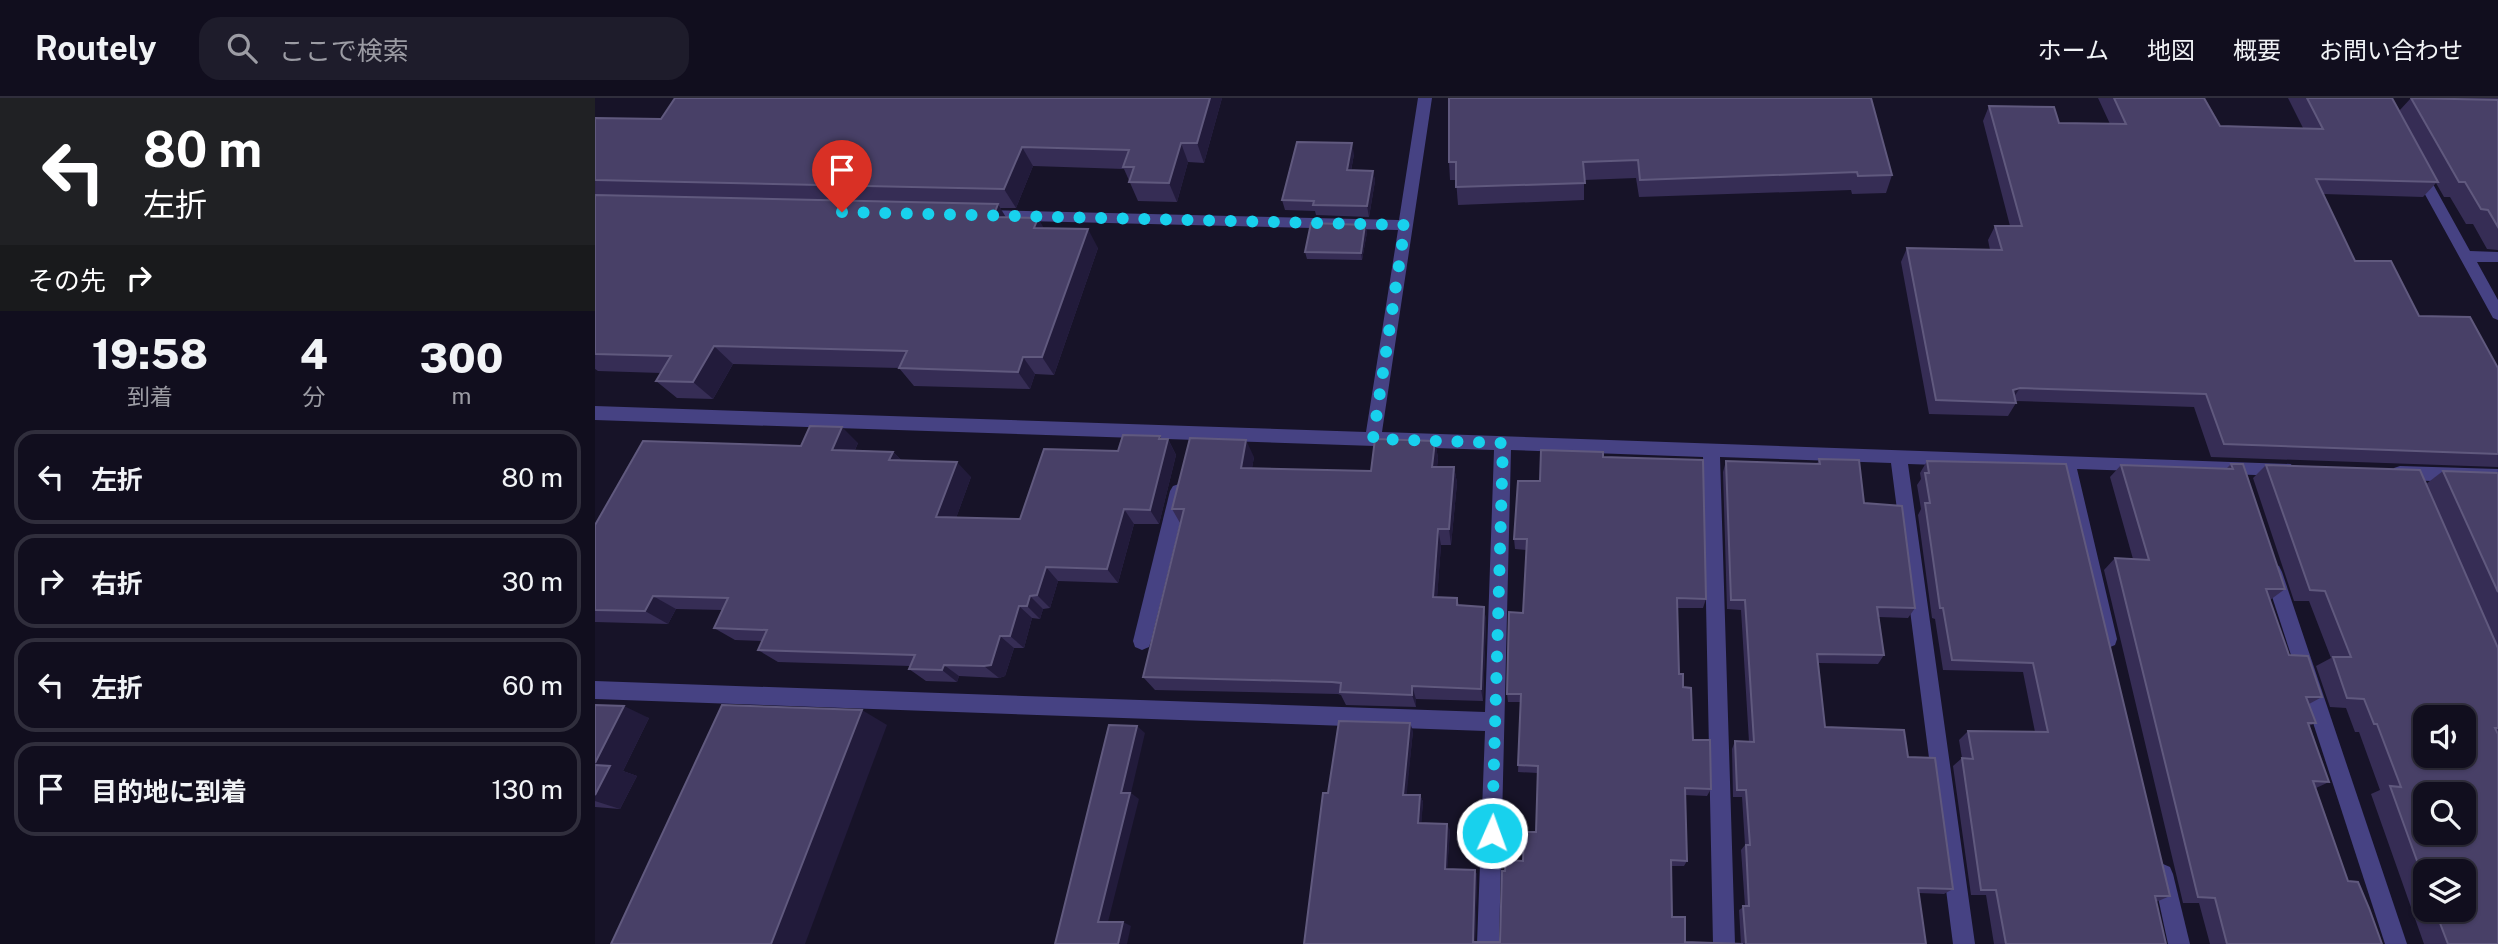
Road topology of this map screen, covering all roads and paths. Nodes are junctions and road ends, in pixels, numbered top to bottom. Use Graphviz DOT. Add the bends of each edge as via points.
graph roads {
  1 [pos="1425,98"];
  2 [pos="2409,152"];
  3 [pos="965,215"];
  4 [pos="1405,225"];
  5 [pos="2467,257"];
  6 [pos="2498,257"];
  7 [pos="2498,314"];
  8 [pos="595,413"];
  9 [pos="1373,439"];
  10 [pos="1503,443"];
  11 [pos="1711,451"];
  12 [pos="1899,456"];
  13 [pos="2067,462"];
  14 [pos="2305,470"];
  15 [pos="1184,472"];
  16 [pos="2384,473"];
  17 [pos="2498,476"];
  18 [pos="2265,547"];
  19 [pos="1142,641"];
  20 [pos="2111,652"];
  21 [pos="595,690"];
  22 [pos="1495,722"];
  23 [pos="2158,852"];
  24 [pos="1488,944"];
  25 [pos="1724,944"];
  26 [pos="1963,944"];
  27 [pos="2179,944"];
  28 [pos="2396,944"];
  1 -- 4 [label="street"];
  2 -- 5 [label="street"];
  3 -- 4 [label="street"];
  4 -- 9 [label="street"];
  5 -- 6 [label="street"];
  5 -- 7 [label="street"];
  8 -- 9 [label="street" via="1192,440"];
  9 -- 10 [label="street"];
  10 -- 11 [label="street"];
  10 -- 22 [label="street"];
  11 -- 12 [label="street"];
  11 -- 25 [label="street"];
  12 -- 13 [label="street"];
  12 -- 26 [label="street"];
  13 -- 14 [label="street" via="2241,475"];
  13 -- 20 [label="street"];
  15 -- 19 [label="street"];
  16 -- 17 [label="street" via="2414,480"];
  18 -- 28 [label="street"];
  21 -- 22 [label="street"];
  22 -- 24 [label="street"];
  23 -- 27 [label="street"];
}
